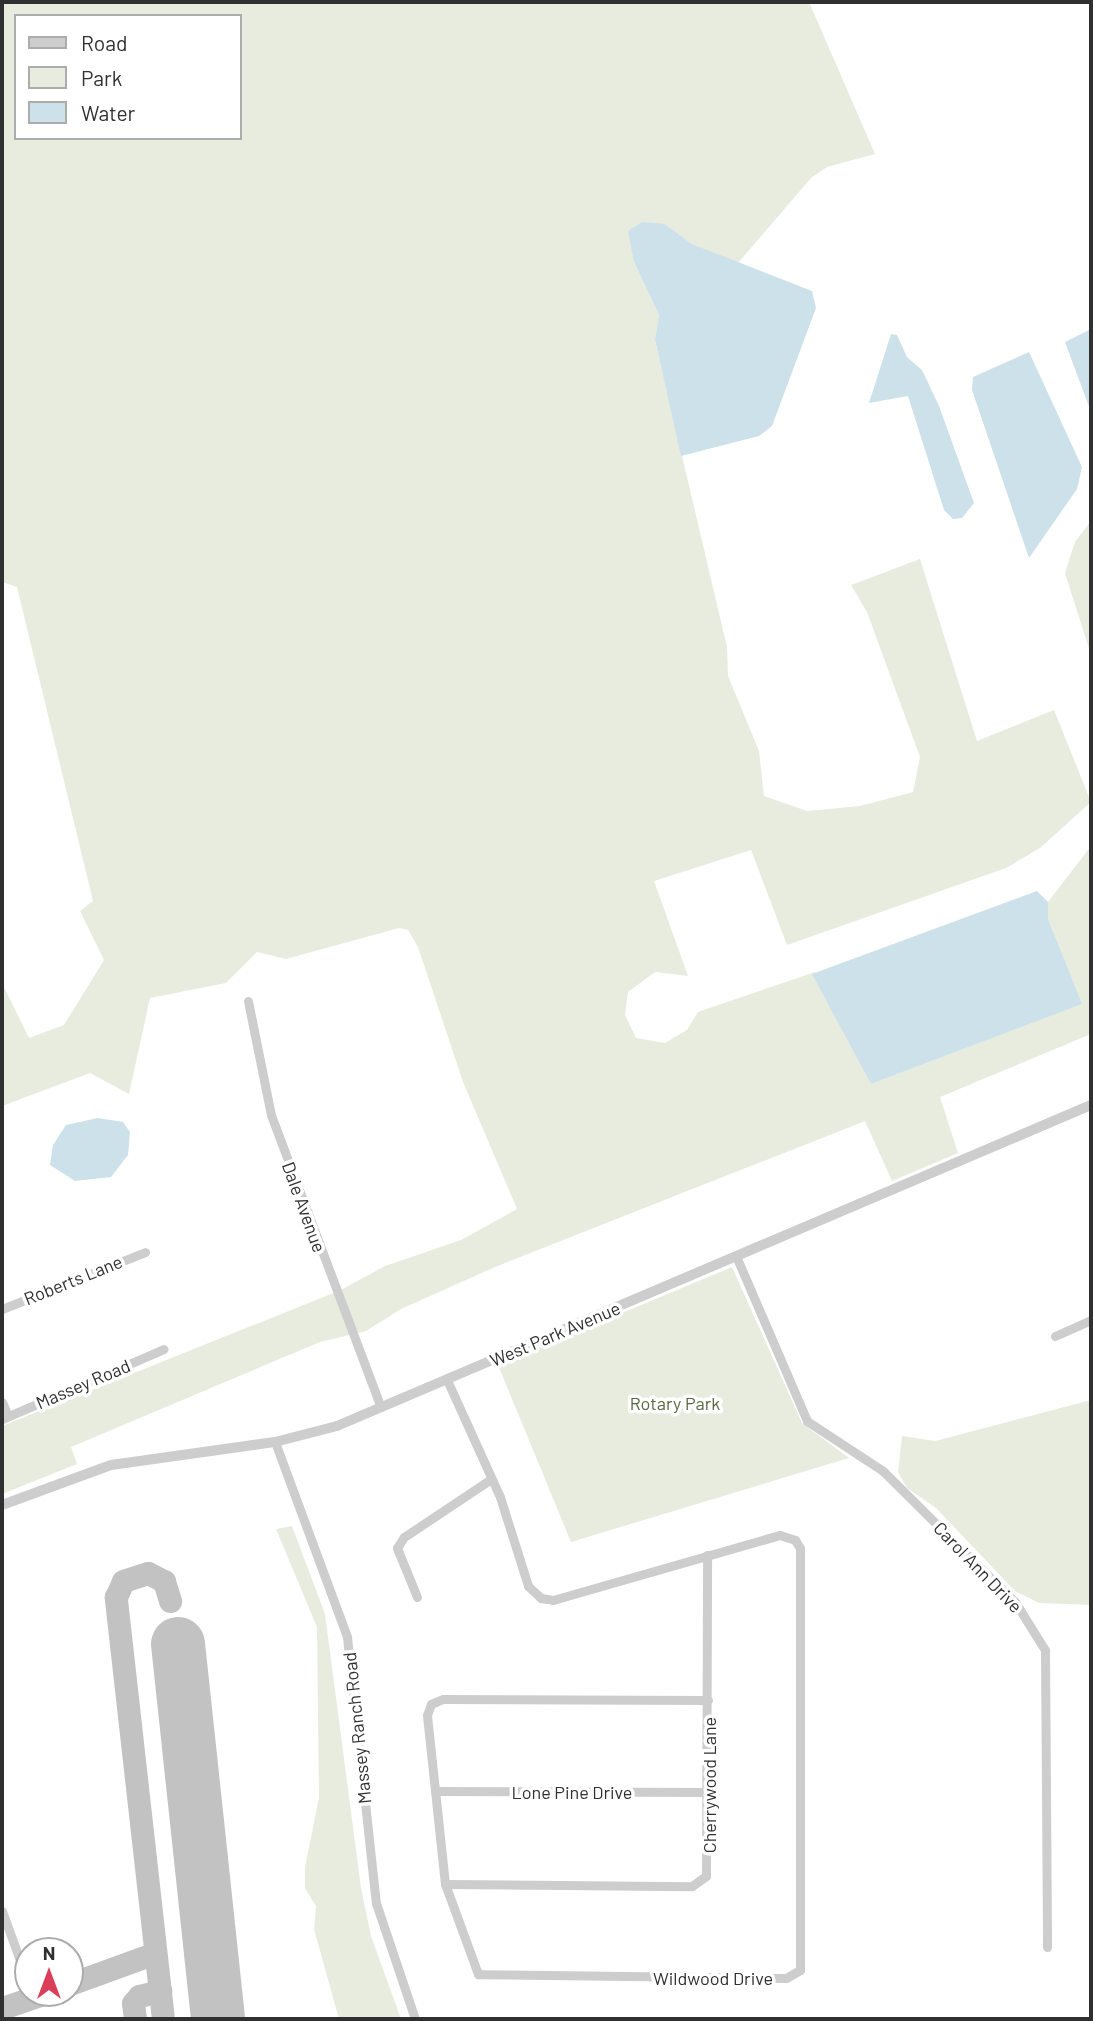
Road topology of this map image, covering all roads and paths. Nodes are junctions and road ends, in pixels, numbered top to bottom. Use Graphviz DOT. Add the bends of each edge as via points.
graph roads {
  1 [pos="248,1001"];
  2 [pos="1091,1105"];
  3 [pos="145,1252"];
  4 [pos="736,1256"];
  5 [pos="2,1309"];
  6 [pos="1091,1320"];
  7 [pos="1055,1336"];
  8 [pos="164,1349"];
  9 [pos="447,1380"];
  10 [pos="2,1402"];
  11 [pos="381,1407"];
  12 [pos="5,1417"];
  13 [pos="275,1442"];
  14 [pos="491,1479"];
  15 [pos="2,1505"];
  16 [pos="707,1555"];
  17 [pos="417,1597"];
  18 [pos="708,1700"];
  19 [pos="435,1791"];
  20 [pos="709,1792"];
  21 [pos="445,1884"];
  22 [pos="2,1911"];
  23 [pos="14,1944"];
  24 [pos="1047,1947"];
  25 [pos="415,2019"];
  1 -- 11 [label="street, Dale Avenue" via="271,1115"];
  2 -- 4 [label="street, West Park Avenue"];
  3 -- 5 [label="street, Roberts Lane"];
  4 -- 9 [label="street, West Park Avenue"];
  4 -- 24 [label="street, Carol Ann Drive" via="807,1421 883,1471 1016,1602 1045,1650"];
  6 -- 7 [label="street"];
  8 -- 12 [label="street, Massey Road"];
  9 -- 11 [label="street, West Park Avenue"];
  9 -- 14 [label="street"];
  10 -- 12 [label="street"];
  11 -- 13 [label="street, West Park Avenue"];
  13 -- 15 [label="street, West Park Avenue" via="111,1465"];
  13 -- 25 [label="street, Massey Ranch Road" via="347,1637 376,1903"];
  14 -- 16 [label="street, Wildwood Drive" via="528,1586 541,1598 553,1600"];
  14 -- 17 [label="street" via="404,1537 397,1548"];
  16 -- 18 [label="street, Cherrywood Lane"];
  16 -- 21 [label="street, Wildwood Drive" via="780,1535 795,1540 800,1548 800,1970 786,1978 485,1976 472,1968"];
  18 -- 19 [label="street, Wildwood Drive" via="443,1699 430,1704 427,1715"];
  18 -- 20 [label="street, Cherrywood Lane"];
  19 -- 20 [label="street, Lone Pine Drive"];
  19 -- 21 [label="street, Wildwood Drive"];
  20 -- 21 [label="street, Cherrywood Lane" via="709,1867 692,1886"];
  22 -- 23 [label="street"];
}
